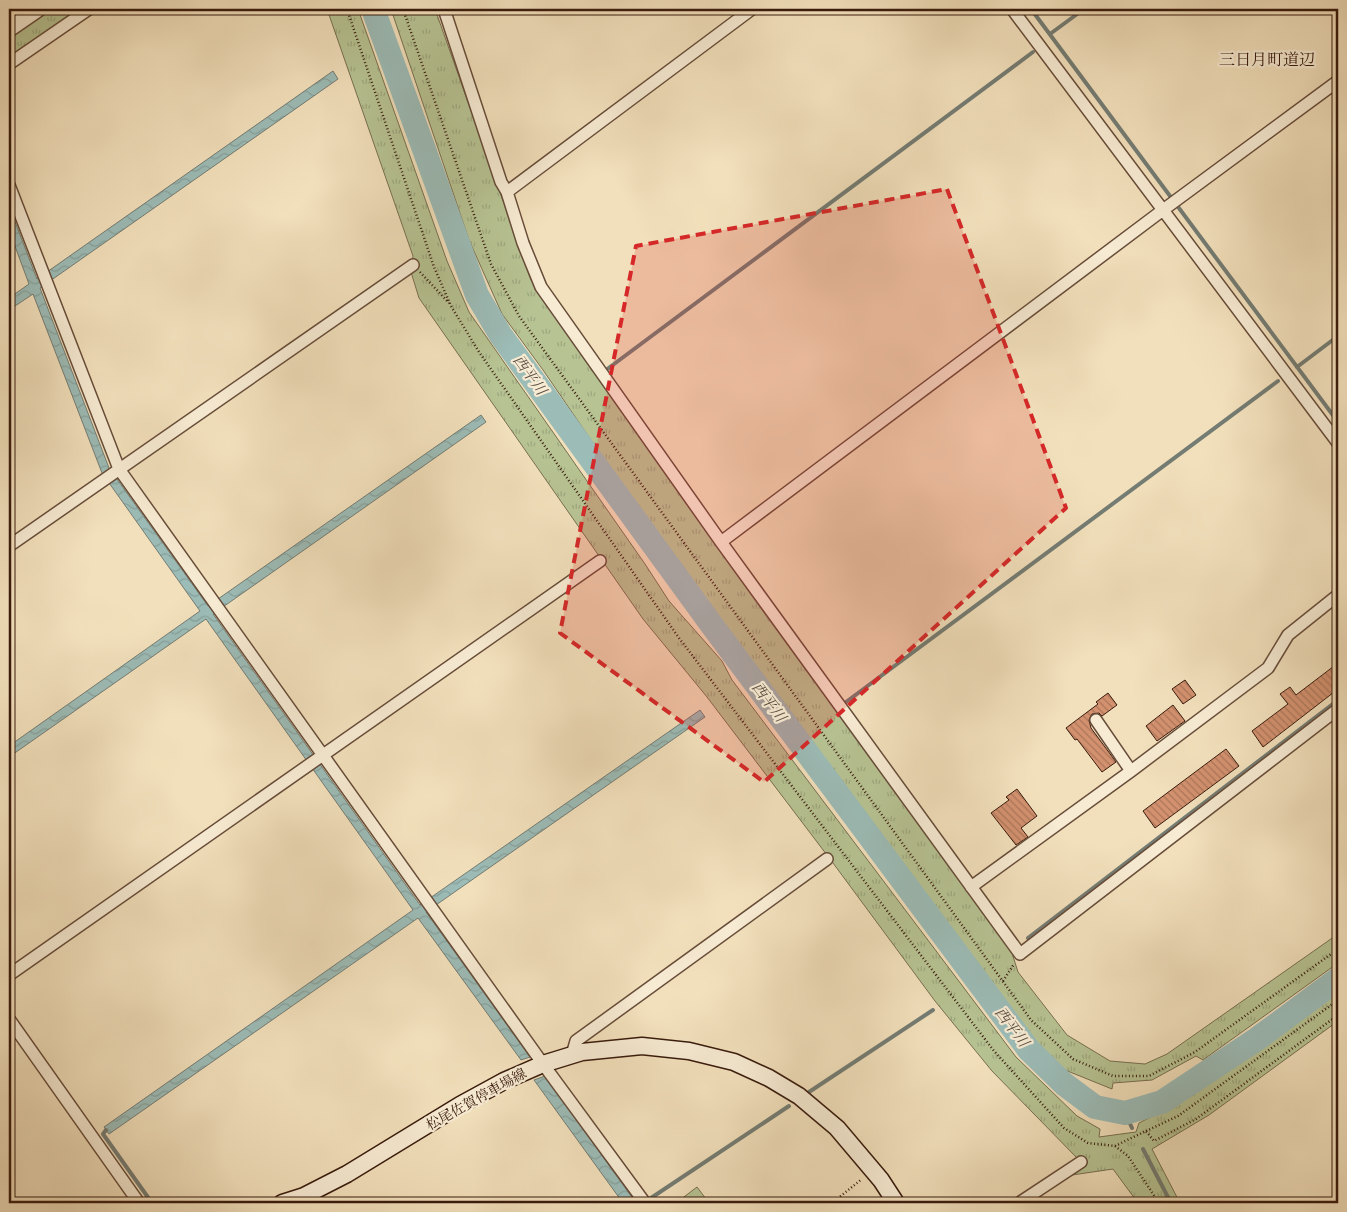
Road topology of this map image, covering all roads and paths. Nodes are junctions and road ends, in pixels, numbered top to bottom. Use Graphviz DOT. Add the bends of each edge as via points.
graph roads {
  1 [pos="38,9"];
  2 [pos="89,9"];
  3 [pos="347,9"];
  4 [pos="444,9"];
  5 [pos="752,9"];
  6 [pos="1012,9"];
  7 [pos="9,29"];
  8 [pos="9,64"];
  9 [pos="1338,81"];
  10 [pos="9,185"];
  11 [pos="507,192"];
  12 [pos="1163,210"];
  13 [pos="413,265"];
  14 [pos="451,306"];
  15 [pos="1338,443"];
  16 [pos="119,469"];
  17 [pos="721,542"];
  18 [pos="9,546"];
  19 [pos="600,561"];
  20 [pos="1338,595"];
  21 [pos="1338,709"];
  22 [pos="1096,720"];
  23 [pos="322,754"];
  24 [pos="1131,771"];
  25 [pos="827,860"];
  26 [pos="971,887"];
  27 [pos="1020,954"];
  28 [pos="9,975"];
  29 [pos="1003,981"];
  30 [pos="1338,1000"];
  31 [pos="1338,1015"];
  32 [pos="9,1019"];
  33 [pos="572,1055"];
  34 [pos="543,1064"];
  35 [pos="1146,1131"];
  36 [pos="1115,1146"];
  37 [pos="1081,1162"];
  38 [pos="873,1171"];
  39 [pos="643,1201"];
  40 [pos="139,1203"];
  41 [pos="282,1203"];
  42 [pos="832,1203"];
  43 [pos="896,1203"];
  44 [pos="1019,1203"];
  45 [pos="1159,1203"];
  1 -- 7 [label="street"];
  2 -- 8 [label="street"];
  3 -- 14 [label="path" via="434,267"];
  4 -- 11 [label="street"];
  5 -- 11 [label="street"];
  6 -- 12 [label="street"];
  9 -- 12 [label="street"];
  10 -- 16 [label="street"];
  11 -- 17 [label="street" via="541,287"];
  12 -- 15 [label="street"];
  12 -- 17 [label="street"];
  13 -- 14 [label="path"];
  13 -- 16 [label="street"];
  14 -- 36 [label="path" via="485,360 679,638 994,1051 1064,1128 1088,1143"];
  16 -- 18 [label="street"];
  16 -- 23 [label="street"];
  17 -- 26 [label="street"];
  19 -- 23 [label="street"];
  20 -- 24 [label="street" via="1288,635 1268,668"];
  21 -- 27 [label="street"];
  22 -- 24 [label="street"];
  23 -- 28 [label="street"];
  23 -- 34 [label="street"];
  24 -- 26 [label="street"];
  25 -- 33 [label="street" via="576,1041"];
  26 -- 27 [label="street"];
  27 -- 29 [label="path"];
  30 -- 35 [label="path" via="1178,1116"];
  31 -- 35 [label="path" via="1196,1119 1154,1141"];
  32 -- 40 [label="street"];
  33 -- 34 [label="main road, 松尾佐賀停車場線"];
  33 -- 38 [label="main road, 松尾佐賀停車場線" via="642,1046 689,1051 734,1062 799,1096 837,1128"];
  34 -- 39 [label="street"];
  34 -- 41 [label="main road, 松尾佐賀停車場線" via="460,1105 348,1174"];
  35 -- 36 [label="path"];
  36 -- 45 [label="path" via="1128,1156"];
  37 -- 44 [label="street"];
  38 -- 42 [label="path"];
  38 -- 43 [label="main road, 松尾佐賀停車場線"];
}
